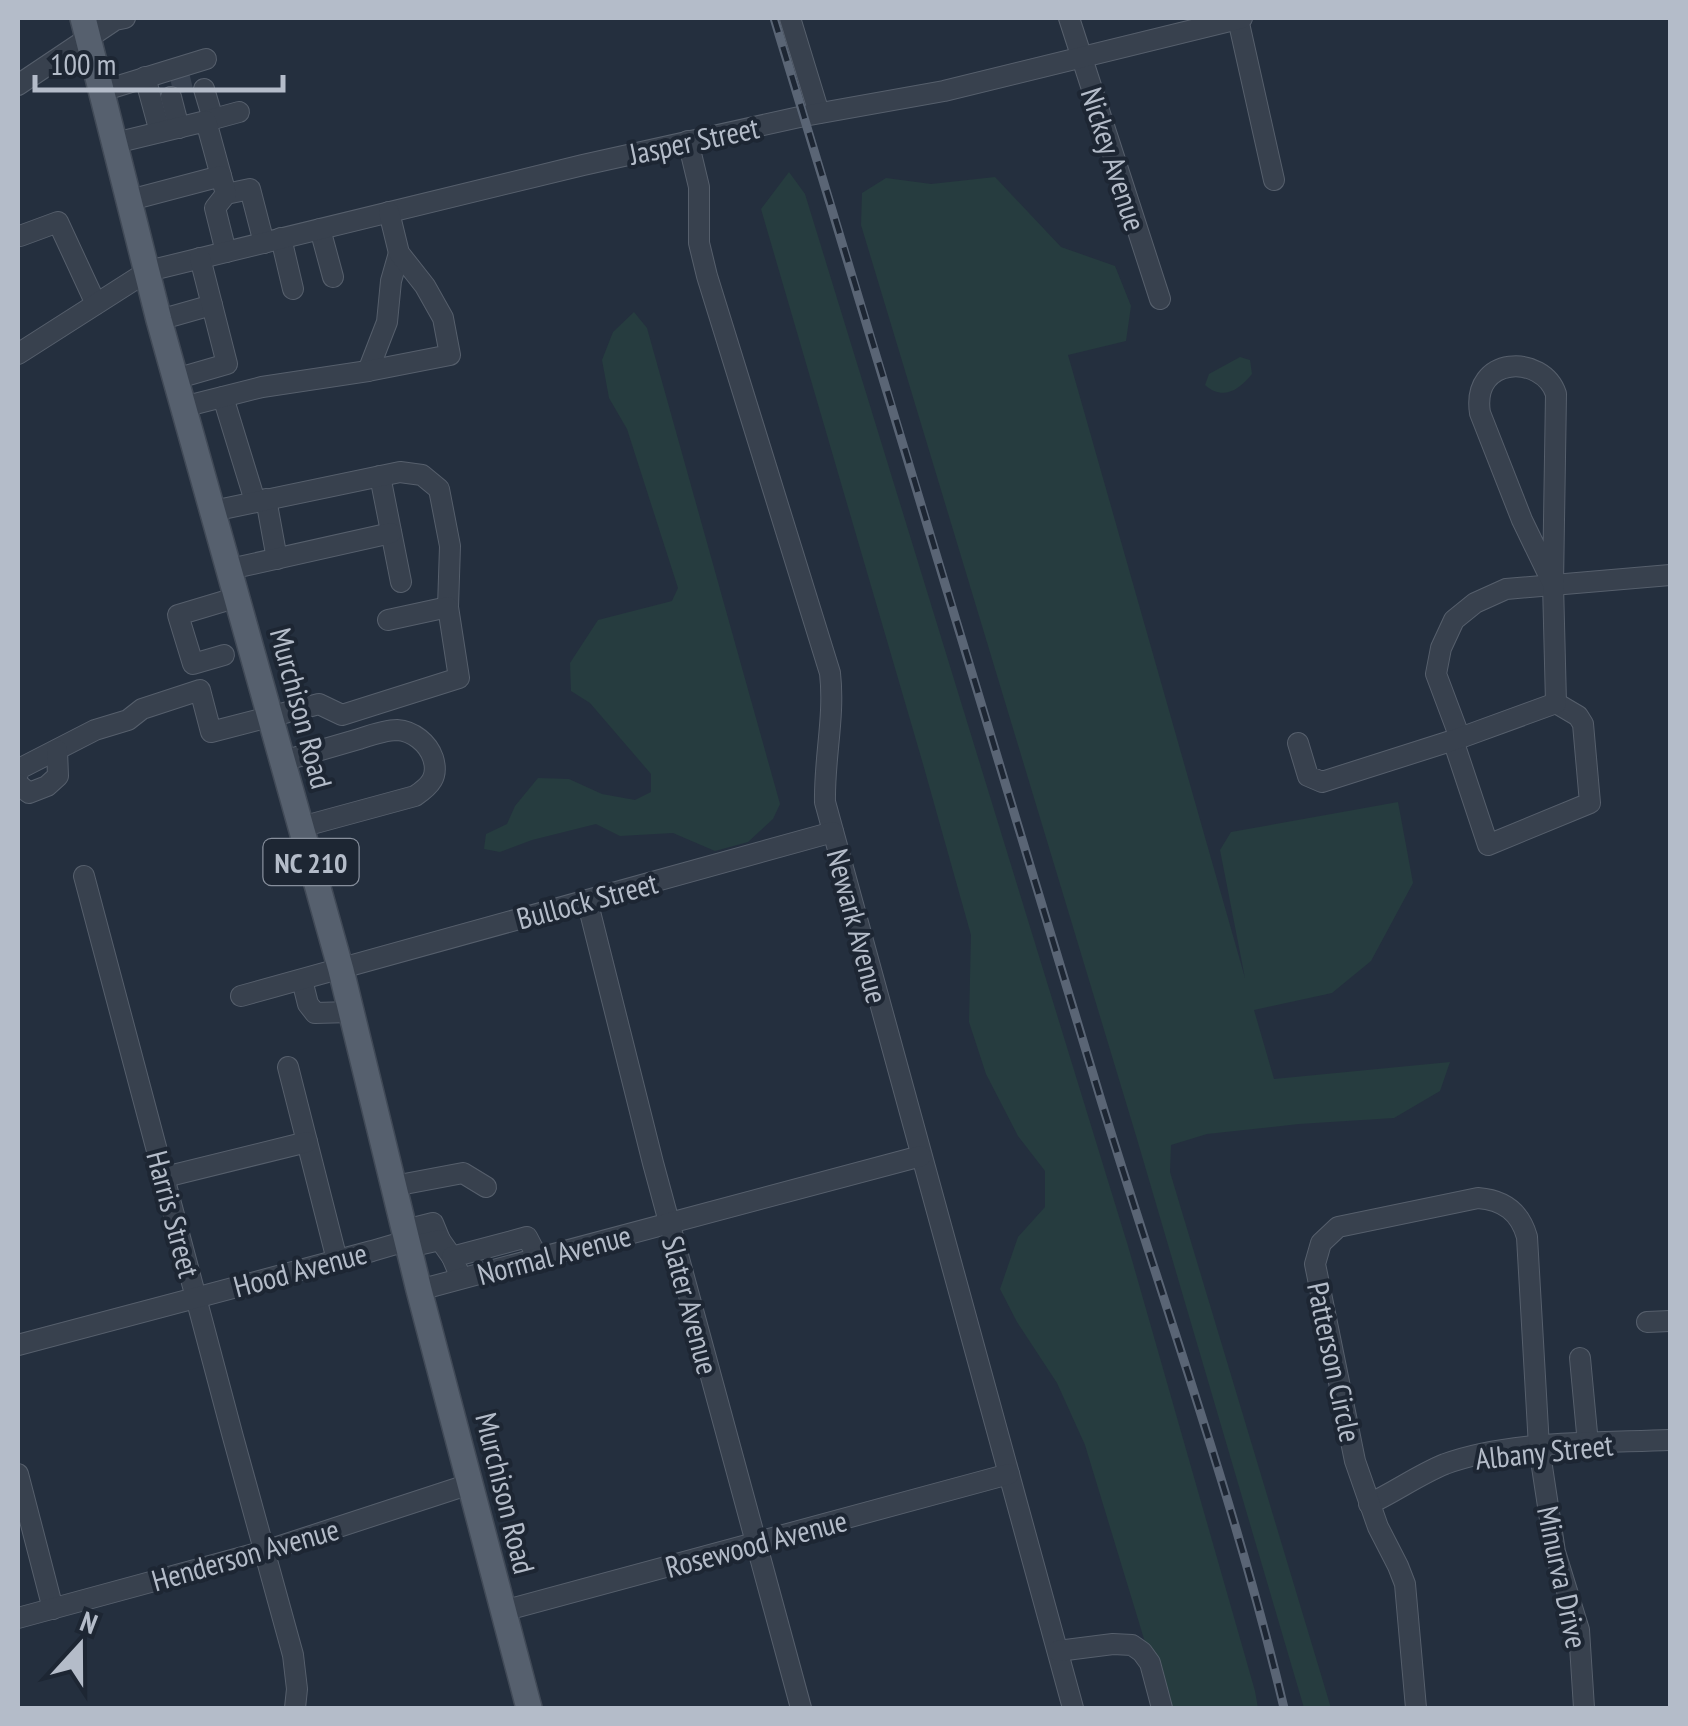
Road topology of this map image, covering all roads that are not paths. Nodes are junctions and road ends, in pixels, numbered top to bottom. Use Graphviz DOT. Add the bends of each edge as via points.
graph roads {
  1 [pos="125,18"];
  2 [pos="790,18"];
  3 [pos="1068,18"];
  4 [pos="1240,18"];
  5 [pos="86,28"];
  6 [pos="1080,58"];
  7 [pos="181,76"];
  8 [pos="18,85"];
  9 [pos="102,91"];
  10 [pos="239,112"];
  11 [pos="819,114"];
  12 [pos="190,125"];
  13 [pos="688,141"];
  14 [pos="116,143"];
  15 [pos="1274,180"];
  16 [pos="224,185"];
  17 [pos="130,200"];
  18 [pos="389,212"];
  19 [pos="320,229"];
  20 [pos="20,236"];
  21 [pos="272,240"];
  22 [pos="226,252"];
  23 [pos="399,252"];
  24 [pos="200,258"];
  25 [pos="148,271"];
  26 [pos="333,278"];
  27 [pos="293,289"];
  28 [pos="1160,299"];
  29 [pos="96,304"];
  30 [pos="212,306"];
  31 [pos="159,320"];
  32 [pos="18,354"];
  33 [pos="368,371"];
  34 [pos="175,379"];
  35 [pos="223,397"];
  36 [pos="183,407"];
  37 [pos="380,476"];
  38 [pos="260,500"];
  39 [pos="213,511"];
  40 [pos="391,532"];
  41 [pos="277,559"];
  42 [pos="230,568"];
  43 [pos="1670,575"];
  44 [pos="402,582"];
  45 [pos="1552,584"];
  46 [pos="238,598"];
  47 [pos="448,608"];
  48 [pos="388,620"];
  49 [pos="224,655"];
  50 [pos="1556,703"];
  51 [pos="271,716"];
  52 [pos="1456,739"];
  53 [pos="1298,743"];
  54 [pos="57,750"];
  55 [pos="283,761"];
  56 [pos="18,773"];
  57 [pos="18,784"];
  58 [pos="301,827"];
  59 [pos="833,832"];
  60 [pos="84,876"];
  61 [pos="587,900"];
  62 [pos="341,970"];
  63 [pos="302,980"];
  64 [pos="241,996"];
  65 [pos="351,1012"];
  66 [pos="288,1067"];
  67 [pos="307,1142"];
  68 [pos="921,1156"];
  69 [pos="165,1177"];
  70 [pos="394,1186"];
  71 [pos="486,1188"];
  72 [pos="669,1223"];
  73 [pos="407,1238"];
  74 [pos="494,1246"];
  75 [pos="446,1248"];
  76 [pos="538,1258"];
  77 [pos="338,1260"];
  78 [pos="504,1268"];
  79 [pos="461,1278"];
  80 [pos="420,1290"];
  81 [pos="196,1296"];
  82 [pos="1670,1321"];
  83 [pos="1646,1322"];
  84 [pos="18,1344"];
  85 [pos="1580,1358"];
  86 [pos="1670,1440"];
  87 [pos="1588,1444"];
  88 [pos="1539,1446"];
  89 [pos="18,1474"];
  90 [pos="1010,1474"];
  91 [pos="470,1484"];
  92 [pos="1369,1504"];
  93 [pos="755,1543"];
  94 [pos="265,1552"];
  95 [pos="53,1608"];
  96 [pos="503,1611"];
  97 [pos="18,1618"];
  98 [pos="1058,1652"];
  99 [pos="295,1708"];
  100 [pos="529,1708"];
  101 [pos="801,1708"];
  102 [pos="1074,1708"];
  103 [pos="1162,1708"];
  104 [pos="1416,1708"];
  105 [pos="1584,1708"];
  1 -- 5 [label="street"];
  2 -- 11 [label="street"];
  3 -- 6 [label="street, Nickey Avenue"];
  4 -- 6 [label="street, Jasper Street"];
  4 -- 15 [label="street"];
  5 -- 8 [label="street"];
  5 -- 9 [label="main road, Murchison Road / NC 210"];
  6 -- 11 [label="street, Jasper Street"];
  6 -- 28 [label="street, Nickey Avenue"];
  7 -- 9 [label="street"];
  7 -- 12 [label="street"];
  7 -- 12 [label="street"];
  9 -- 14 [label="main road, Murchison Road / NC 210"];
  10 -- 12 [label="street"];
  11 -- 13 [label="street, Jasper Street"];
  12 -- 14 [label="street"];
  12 -- 16 [label="street"];
  13 -- 18 [label="street, Jasper Street"];
  13 -- 59 [label="street, Newark Avenue" via="707,276 830,674 824,779"];
  14 -- 17 [label="main road, Murchison Road / NC 210"];
  16 -- 17 [label="street"];
  16 -- 21 [label="street" via="250,189"];
  16 -- 22 [label="street" via="214,208"];
  17 -- 25 [label="main road, Murchison Road / NC 210"];
  18 -- 19 [label="street, Jasper Street"];
  18 -- 23 [label="street"];
  19 -- 21 [label="street, Jasper Street"];
  19 -- 26 [label="street"];
  20 -- 29 [label="street" via="58,222"];
  21 -- 22 [label="street, Jasper Street"];
  21 -- 27 [label="street"];
  22 -- 24 [label="street, Jasper Street"];
  23 -- 33 [label="street" via="388,322"];
  23 -- 33 [label="street" via="443,318 450,355"];
  24 -- 25 [label="street, Jasper Street"];
  24 -- 30 [label="street"];
  25 -- 29 [label="street, Jasper Street"];
  25 -- 31 [label="main road, Murchison Road / NC 210"];
  29 -- 32 [label="street, Jasper Street"];
  30 -- 31 [label="street"];
  30 -- 34 [label="street" via="227,364"];
  31 -- 34 [label="main road, Murchison Road / NC 210"];
  33 -- 35 [label="street"];
  34 -- 36 [label="main road, Murchison Road / NC 210"];
  35 -- 36 [label="street"];
  35 -- 38 [label="street"];
  36 -- 39 [label="main road, Murchison Road / NC 210"];
  37 -- 38 [label="street"];
  37 -- 40 [label="street"];
  37 -- 47 [label="street" via="422,475 440,489 450,546"];
  38 -- 39 [label="street"];
  38 -- 41 [label="street"];
  39 -- 42 [label="main road, Murchison Road / NC 210"];
  40 -- 41 [label="street"];
  40 -- 44 [label="street"];
  41 -- 42 [label="street"];
  42 -- 46 [label="main road, Murchison Road / NC 210"];
  43 -- 45 [label="street"];
  45 -- 45 [label="street" via="1556,394 1543,376 1506,367 1483,384 1480,413"];
  45 -- 50 [label="street"];
  45 -- 52 [label="street" via="1506,589 1454,620 1436,674"];
  46 -- 49 [label="street" via="178,616 193,664"];
  46 -- 51 [label="main road, Murchison Road / NC 210"];
  47 -- 48 [label="street"];
  47 -- 51 [label="street" via="459,678 342,715 320,704"];
  50 -- 52 [label="street"];
  50 -- 52 [label="street" via="1584,724 1590,804 1488,845"];
  51 -- 54 [label="street" via="211,732 200,690"];
  51 -- 55 [label="main road, Murchison Road / NC 210"];
  52 -- 53 [label="street" via="1322,782 1308,776"];
  54 -- 56 [label="street"];
  54 -- 57 [label="street" via="59,772 47,786 29,792"];
  55 -- 58 [label="main road, Murchison Road / NC 210"];
  55 -- 58 [label="street" via="400,730 427,745 433,758 430,786 415,796"];
  58 -- 62 [label="main road, Murchison Road / NC 210"];
  59 -- 61 [label="street, Bullock Street"];
  59 -- 68 [label="street, Newark Avenue"];
  60 -- 69 [label="street, Harris Street"];
  61 -- 62 [label="street, Bullock Street"];
  61 -- 72 [label="street, Slater Avenue"];
  62 -- 63 [label="street, Bullock Street"];
  62 -- 65 [label="main road, Murchison Road / NC 210"];
  63 -- 64 [label="street, Bullock Street"];
  63 -- 65 [label="street" via="315,1013"];
  65 -- 70 [label="main road, Murchison Road / NC 210"];
  66 -- 67 [label="street"];
  67 -- 69 [label="street"];
  67 -- 77 [label="street"];
  68 -- 72 [label="street, Normal Avenue"];
  68 -- 90 [label="street, Newark Avenue"];
  69 -- 81 [label="street, Harris Street"];
  70 -- 71 [label="street" via="463,1172"];
  70 -- 73 [label="main road, Murchison Road / NC 210"];
  72 -- 76 [label="street, Normal Avenue"];
  72 -- 93 [label="street, Slater Avenue"];
  73 -- 75 [label="street, Hood Avenue"];
  73 -- 77 [label="street, Hood Avenue"];
  73 -- 80 [label="main road, Murchison Road / NC 210"];
  74 -- 75 [label="street, Hood Avenue"];
  74 -- 76 [label="street" via="527,1237"];
  74 -- 78 [label="street"];
  75 -- 79 [label="street"];
  76 -- 78 [label="street, Normal Avenue"];
  77 -- 81 [label="street, Hood Avenue"];
  78 -- 79 [label="street, Normal Avenue"];
  79 -- 80 [label="street, Normal Avenue"];
  80 -- 91 [label="main road, Murchison Road / NC 210"];
  81 -- 84 [label="street, Hood Avenue"];
  81 -- 94 [label="street, Harris Street"];
  82 -- 83 [label="street"];
  85 -- 87 [label="street"];
  86 -- 87 [label="street, Albany Street"];
  87 -- 88 [label="street, Albany Street"];
  88 -- 92 [label="street, Albany Street" via="1444,1465"];
  88 -- 92 [label="street, Patterson Circle" via="1527,1237 1518,1217 1500,1202 1478,1198 1338,1227 1322,1242 1316,1275"];
  88 -- 105 [label="street, Minurva Drive" via="1555,1552 1579,1630"];
  89 -- 95 [label="street"];
  90 -- 93 [label="street, Rosewood Avenue"];
  90 -- 98 [label="street, Newark Avenue"];
  91 -- 94 [label="street, Henderson Avenue"];
  91 -- 96 [label="main road, Murchison Road / NC 210"];
  92 -- 104 [label="street" via="1404,1584"];
  93 -- 96 [label="street, Rosewood Avenue"];
  93 -- 101 [label="street, Slater Avenue"];
  94 -- 95 [label="street, Henderson Avenue"];
  94 -- 99 [label="street, Harris Street" via="293,1655"];
  95 -- 97 [label="street, Henderson Avenue"];
  96 -- 100 [label="main road, Murchison Road / NC 210"];
  98 -- 102 [label="street, Newark Avenue"];
  98 -- 103 [label="street" via="1132,1645 1150,1664"];
}
